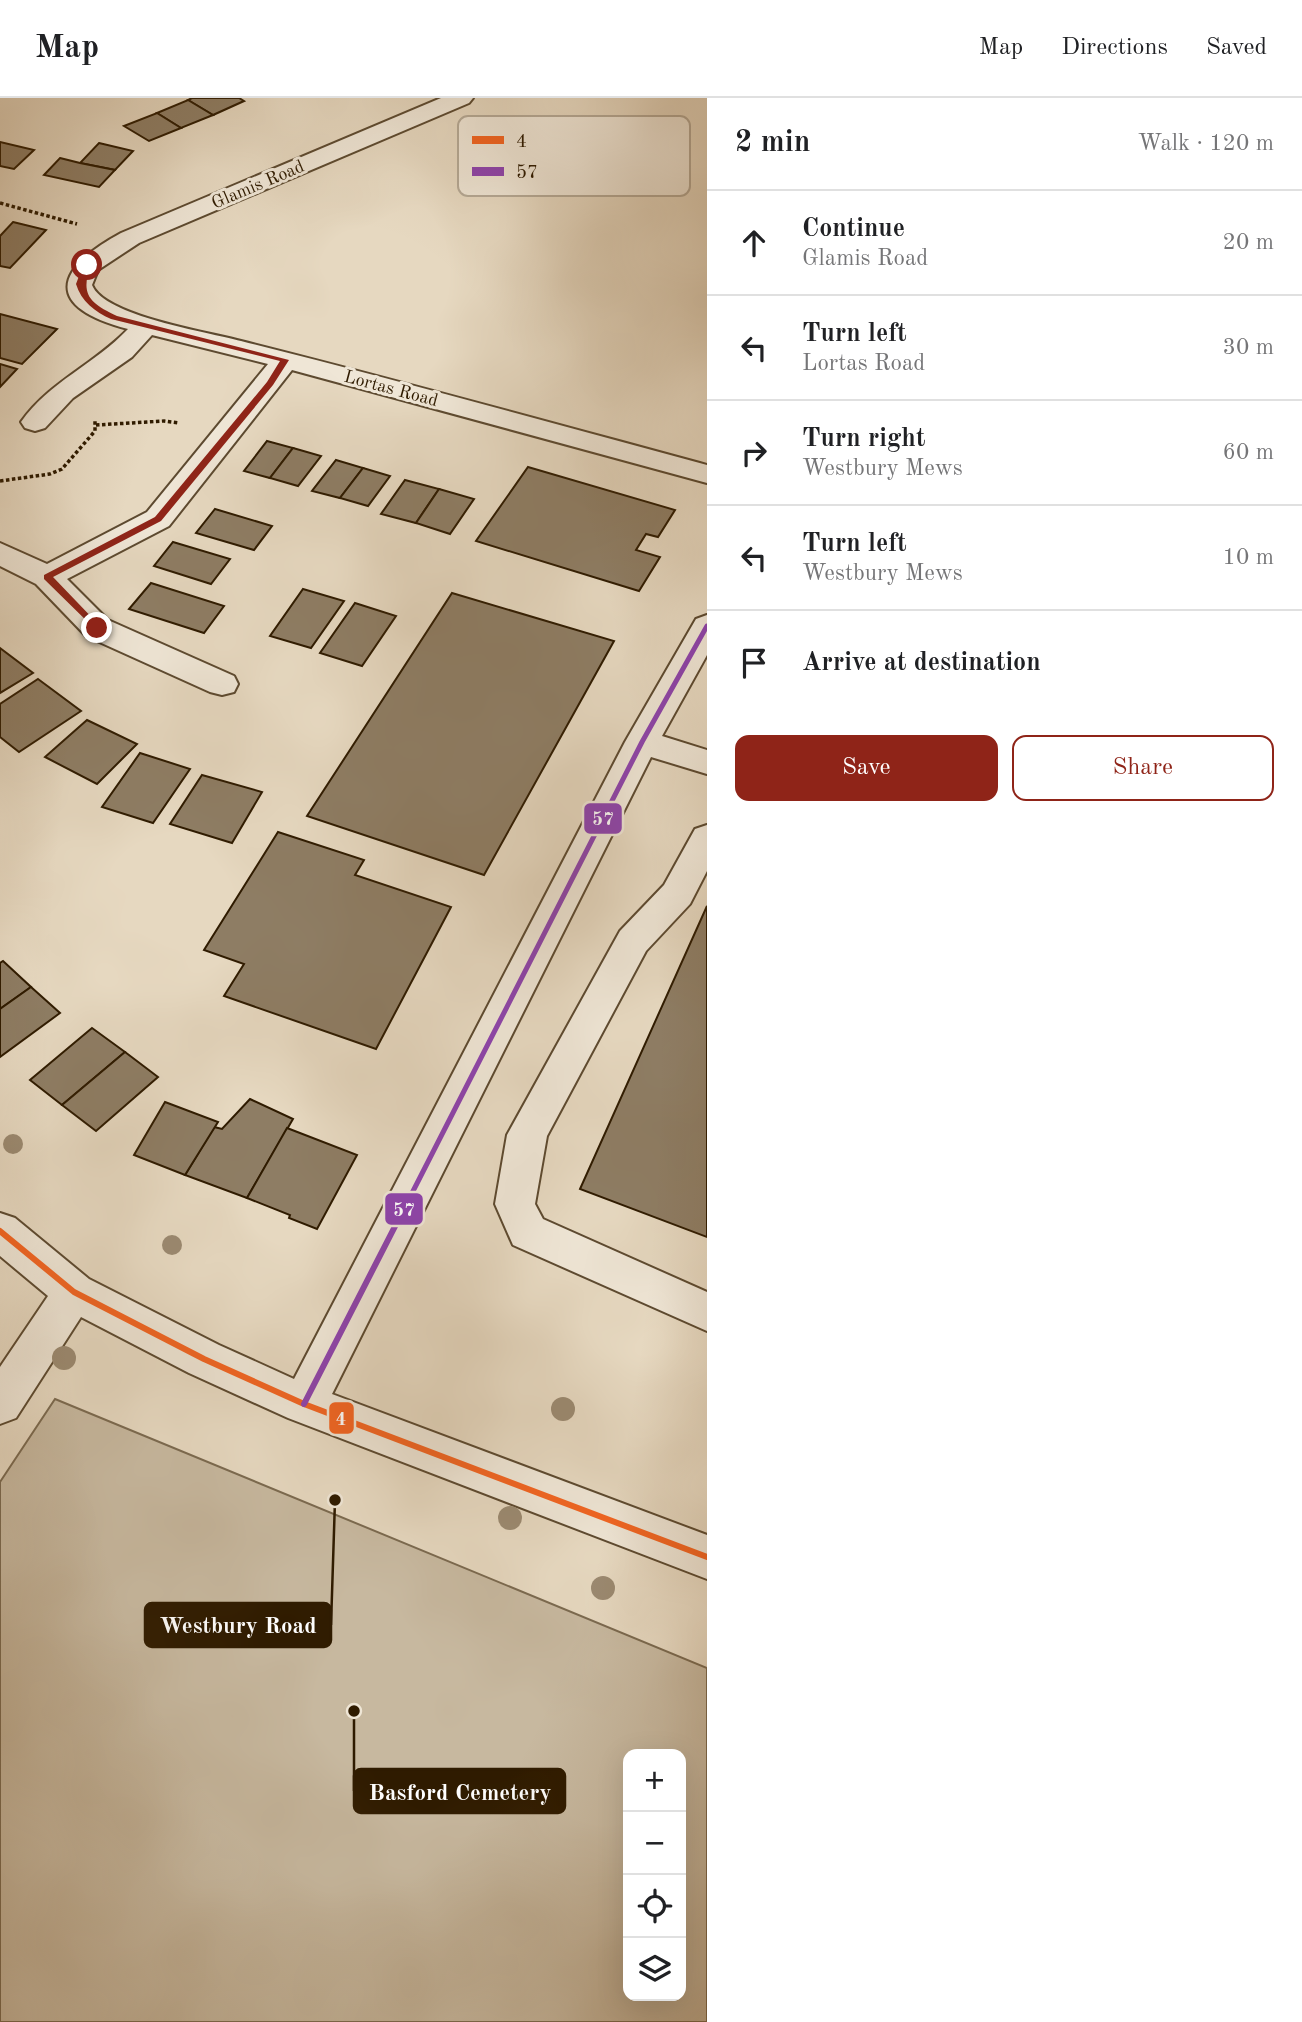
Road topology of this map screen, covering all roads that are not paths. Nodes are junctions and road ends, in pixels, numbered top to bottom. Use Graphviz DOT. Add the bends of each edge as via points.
graph roads {
  1 [pos="461,98"];
  2 [pos="82,293"];
  3 [pos="146,325"];
  4 [pos="285,360"];
  5 [pos="35,422"];
  6 [pos="707,474"];
  7 [pos="0,553"];
  8 [pos="47,577"];
  9 [pos="707,626"];
  10 [pos="222,684"];
  11 [pos="642,742"];
  12 [pos="707,762"];
  13 [pos="707,838"];
  14 [pos="0,1231"];
  15 [pos="74,1292"];
  16 [pos="707,1312"];
  17 [pos="0,1404"];
  18 [pos="304,1404"];
  19 [pos="707,1557"];
  1 -- 2 [label="street, Glamis Road" via="130,238 87,265 80,284"];
  2 -- 3 [label="street, Lortas Road" via="100,311"];
  3 -- 4 [label="street, Lortas Road"];
  3 -- 5 [label="street" via="122,351 62,392"];
  4 -- 6 [label="street, Lortas Road"];
  4 -- 8 [label="street" via="158,519"];
  7 -- 8 [label="street"];
  8 -- 10 [label="street" via="97,628"];
  9 -- 11 [label="street"];
  11 -- 12 [label="street"];
  11 -- 18 [label="street"];
  13 -- 16 [label="street" via="677,894 633,941 527,1135 515,1204 528,1232"];
  14 -- 15 [label="street"];
  15 -- 17 [label="street"];
  15 -- 18 [label="street"];
  18 -- 19 [label="street"];
}
